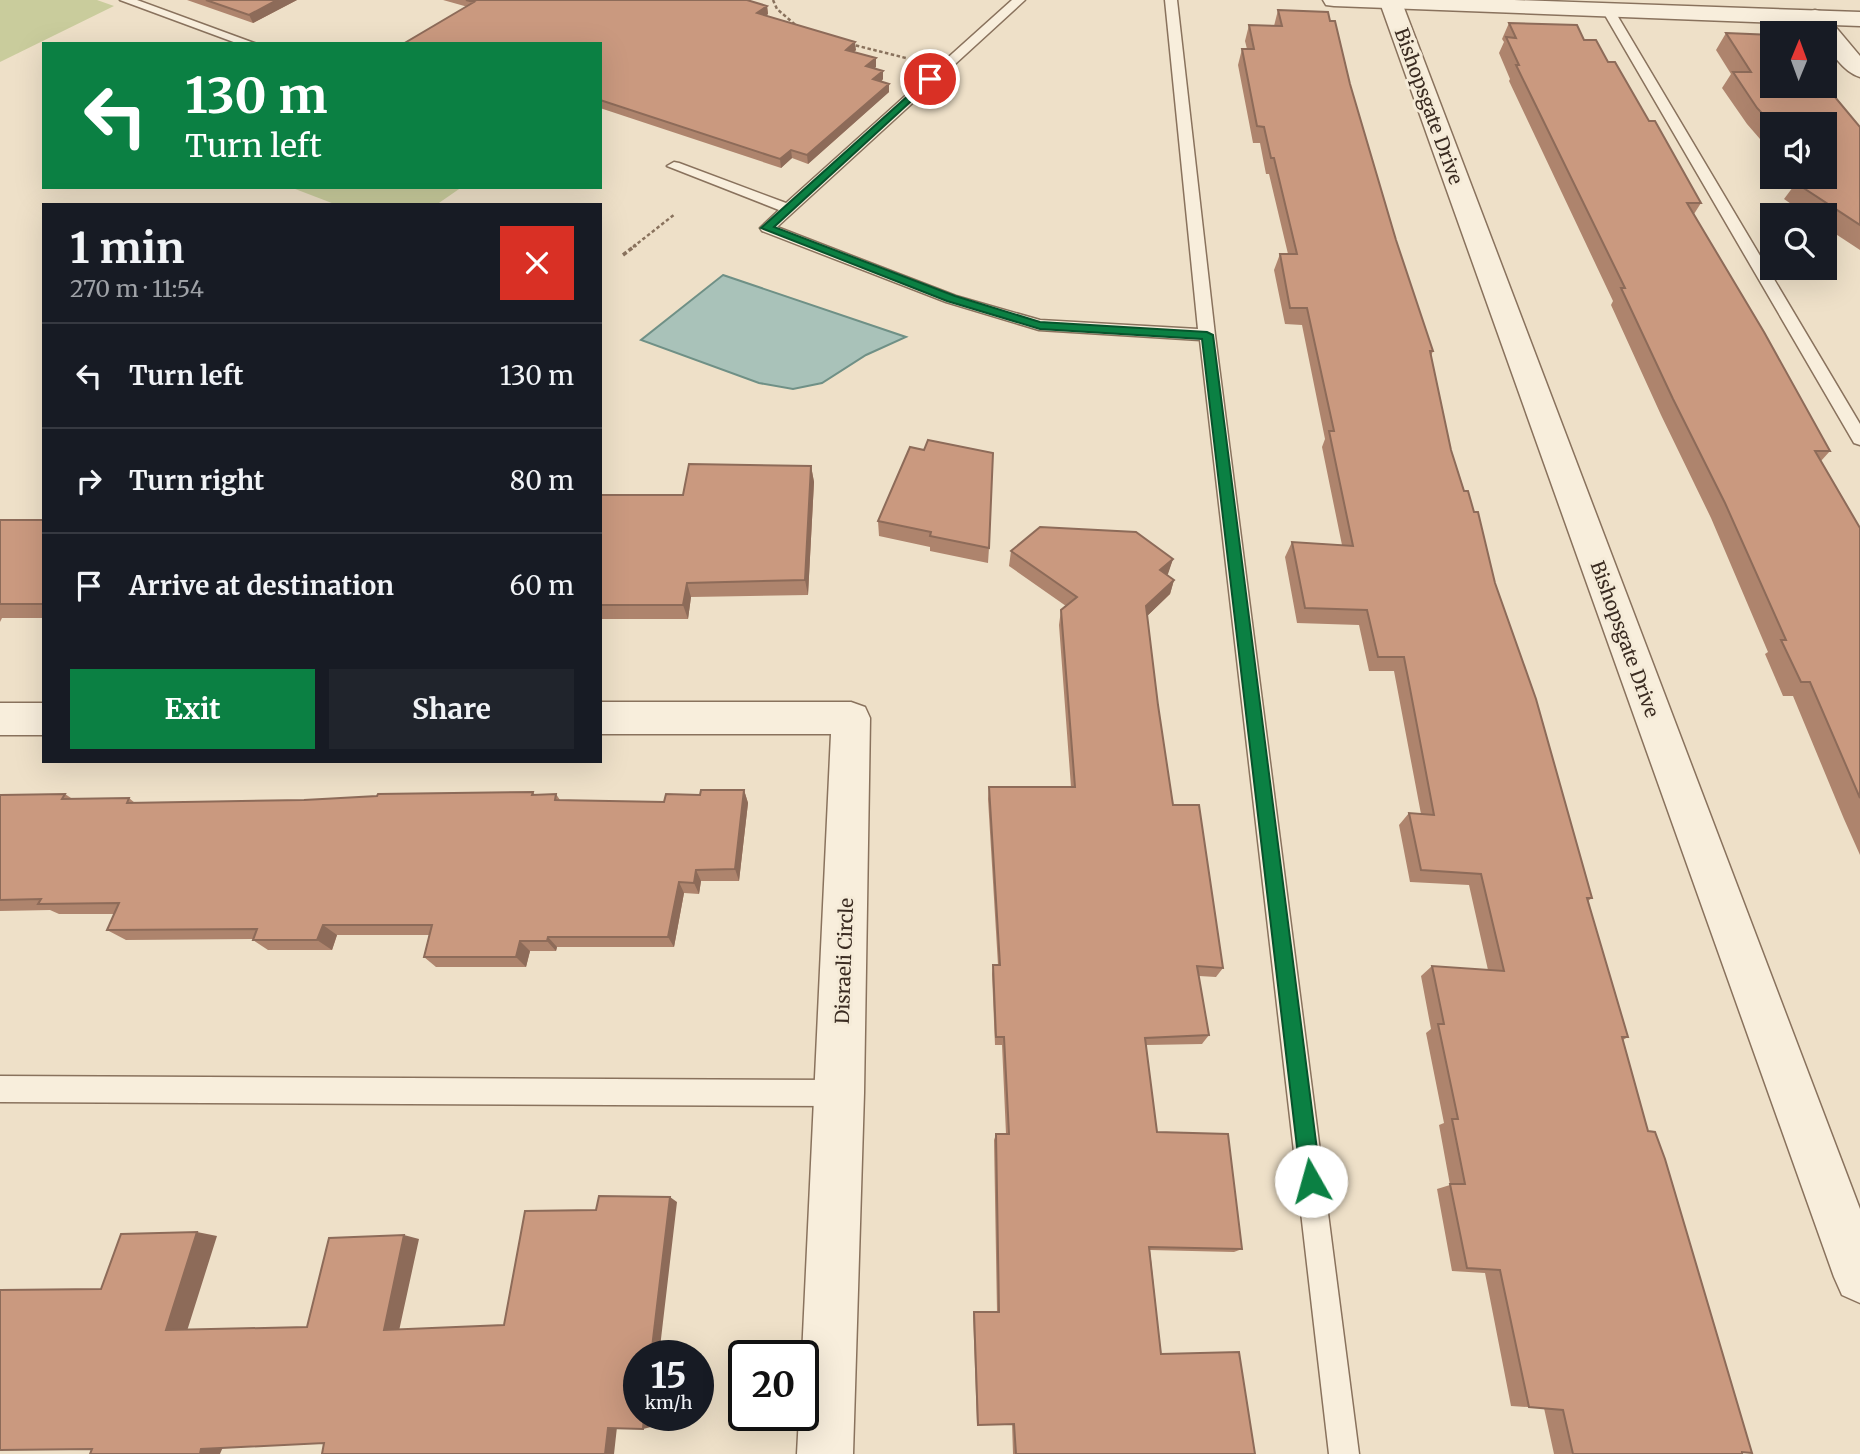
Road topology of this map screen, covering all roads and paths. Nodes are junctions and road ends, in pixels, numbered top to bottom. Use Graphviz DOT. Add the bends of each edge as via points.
graph roads {
  1 [pos="126,0"];
  2 [pos="773,0"];
  3 [pos="1019,0"];
  4 [pos="1171,0"];
  5 [pos="1334,0"];
  6 [pos="1391,2"];
  7 [pos="1608,10"];
  8 [pos="1815,17"];
  9 [pos="1860,19"];
  10 [pos="800,28"];
  11 [pos="245,42"];
  12 [pos="844,42"];
  13 [pos="909,58"];
  14 [pos="1860,70"];
  15 [pos="674,166"];
  16 [pos="788,208"];
  17 [pos="675,214"];
  18 [pos="623,255"];
  19 [pos="1207,335"];
  20 [pos="1860,439"];
  21 [pos="602,718"];
  22 [pos="0,719"];
  23 [pos="42,719"];
  24 [pos="0,1088"];
  25 [pos="841,1093"];
  26 [pos="1860,1277"];
  27 [pos="825,1454"];
  28 [pos="1344,1454"];
  1 -- 11 [label="lane"];
  2 -- 10 [label="path"];
  3 -- 16 [label="lane"];
  4 -- 19 [label="lane"];
  5 -- 6 [label="street"];
  6 -- 7 [label="street"];
  6 -- 26 [label="street, Bishopsgate Drive"];
  7 -- 8 [label="street"];
  7 -- 20 [label="lane"];
  8 -- 9 [label="street"];
  8 -- 14 [label="street"];
  12 -- 13 [label="path"];
  15 -- 16 [label="lane"];
  16 -- 19 [label="lane" via="767,228 951,299 1040,326"];
  17 -- 18 [label="path"];
  19 -- 28 [label="lane"];
  21 -- 25 [label="street, Disraeli Circle" via="850,718"];
  22 -- 23 [label="street"];
  24 -- 25 [label="lane"];
  25 -- 27 [label="street, Disraeli Circle"];
}
